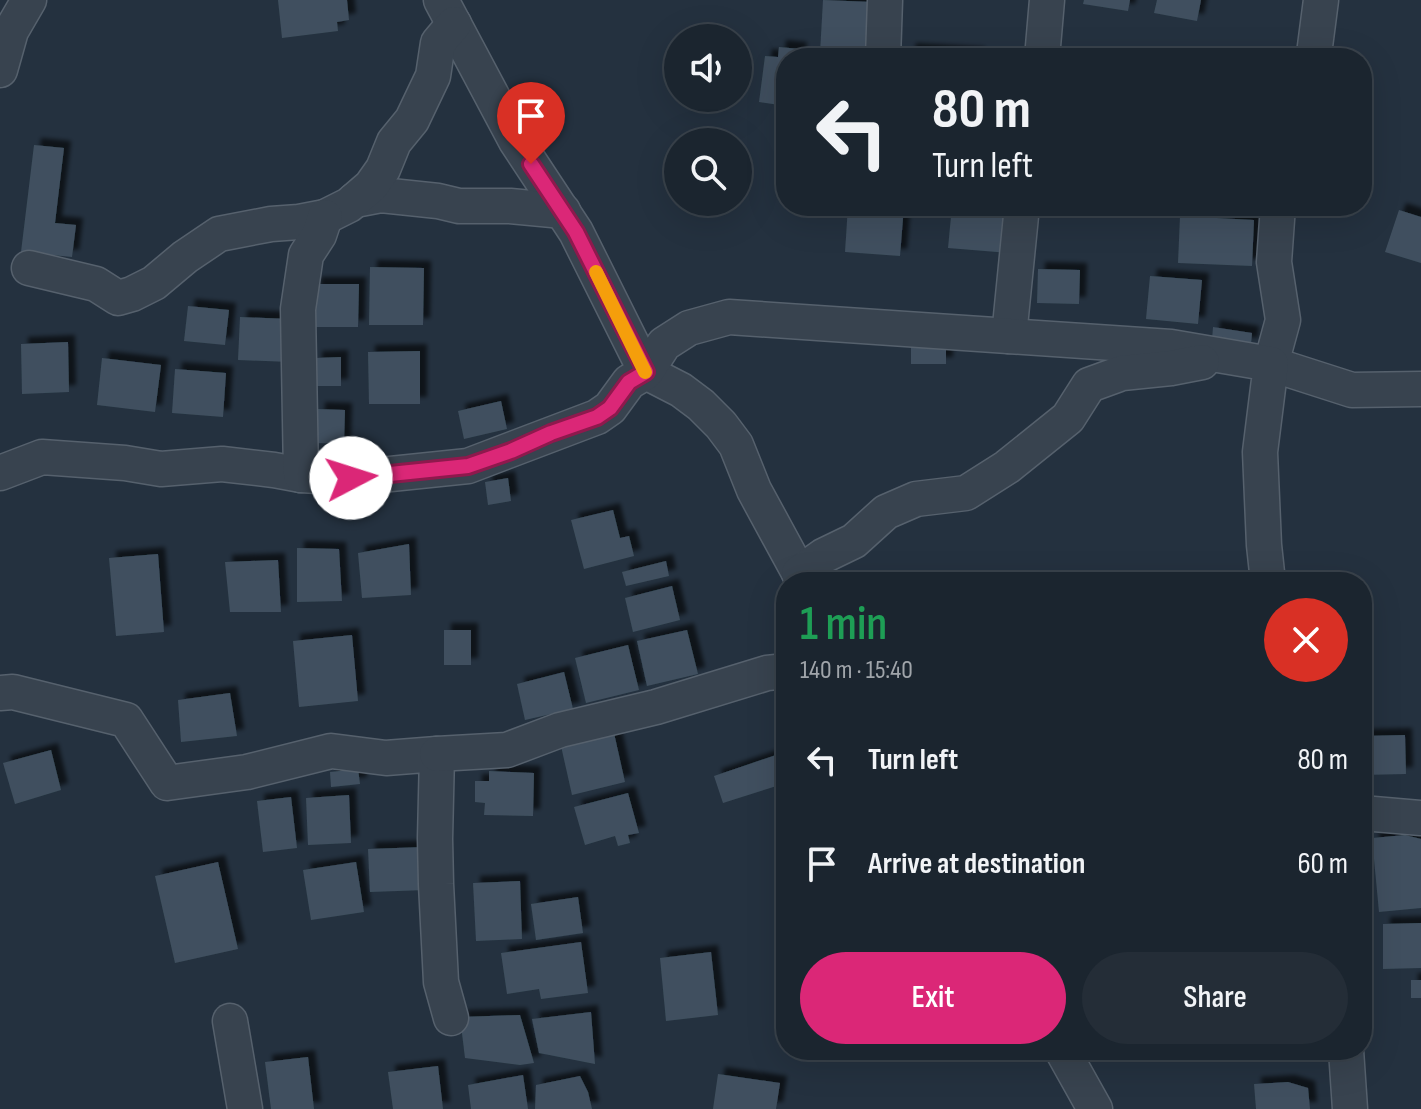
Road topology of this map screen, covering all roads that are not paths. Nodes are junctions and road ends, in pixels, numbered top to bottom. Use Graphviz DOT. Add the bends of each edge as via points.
graph roads {
  1 [pos="29,0"];
  2 [pos="885,0"];
  3 [pos="1047,0"];
  4 [pos="1321,0"];
  5 [pos="448,12"];
  6 [pos="883,48"];
  7 [pos="1043,48"];
  8 [pos="1315,48"];
  9 [pos="0,70"];
  10 [pos="355,200"];
  11 [pos="563,211"];
  12 [pos="1021,216"];
  13 [pos="1277,216"];
  14 [pos="325,217"];
  15 [pos="29,268"];
  16 [pos="1009,336"];
  17 [pos="1227,357"];
  18 [pos="1271,364"];
  19 [pos="646,372"];
  20 [pos="1421,389"];
  21 [pos="0,473"];
  22 [pos="301,475"];
  23 [pos="799,572"];
  24 [pos="808,572"];
  25 [pos="1267,572"];
  26 [pos="776,672"];
  27 [pos="0,693"];
  28 [pos="437,754"];
  29 [pos="1372,814"];
  30 [pos="1421,818"];
  31 [pos="451,1018"];
  32 [pos="230,1021"];
  33 [pos="1068,1060"];
  34 [pos="1347,1060"];
  35 [pos="245,1109"];
  36 [pos="1095,1109"];
  37 [pos="1350,1109"];
  1 -- 9 [label="street" via="11,31"];
  2 -- 6 [label="street"];
  3 -- 7 [label="street"];
  4 -- 8 [label="street"];
  5 -- 10 [label="street" via="433,76 412,120 371,186"];
  5 -- 11 [label="street" via="516,141"];
  10 -- 11 [label="street" via="381,195 459,206"];
  10 -- 14 [label="street"];
  11 -- 19 [label="street"];
  12 -- 16 [label="street"];
  13 -- 18 [label="street" via="1274,262 1283,320"];
  14 -- 15 [label="street" via="219,234 154,283 118,298 96,284"];
  14 -- 22 [label="street" via="306,255 298,309"];
  16 -- 17 [label="street" via="1171,347"];
  16 -- 19 [label="street" via="729,317 689,328 664,344"];
  17 -- 18 [label="street"];
  17 -- 24 [label="street" via="1122,373 1089,385 1068,418 1007,467 966,493 916,499 886,512"];
  18 -- 20 [label="street" via="1352,390"];
  18 -- 25 [label="street" via="1260,452"];
  19 -- 22 [label="street" via="629,382 597,417 468,466 351,478"];
  19 -- 23 [label="street" via="681,390 721,425"];
  21 -- 22 [label="street" via="42,457 161,469 222,464"];
  26 -- 28 [label="street" via="560,730 507,750"];
  27 -- 28 [label="street" via="126,720 167,783 247,772 331,751 386,758"];
  28 -- 31 [label="street" via="441,982"];
  29 -- 30 [label="street"];
  32 -- 35 [label="street"];
  33 -- 36 [label="street"];
  34 -- 37 [label="street"];
}
